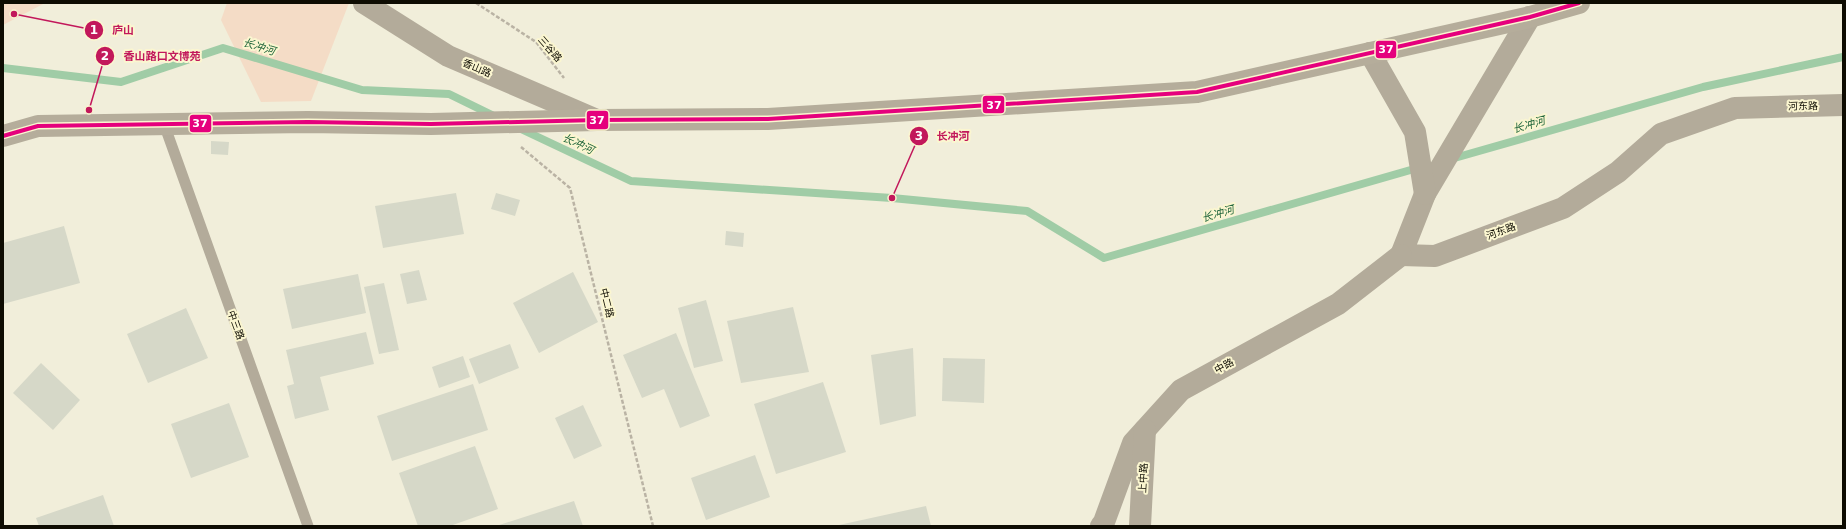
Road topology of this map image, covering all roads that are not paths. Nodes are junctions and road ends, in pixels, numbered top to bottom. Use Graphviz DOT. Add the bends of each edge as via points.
graph roads {
  1 [pos="364,3"];
  2 [pos="1579,3"];
  3 [pos="1530,17"];
  4 [pos="1370,53"];
  5 [pos="1843,105"];
  6 [pos="597,120"];
  7 [pos="164,124"];
  8 [pos="3,136"];
  9 [pos="1426,194"];
  10 [pos="1401,255"];
  11 [pos="1145,430"];
  12 [pos="308,526"];
  13 [pos="1101,526"];
  14 [pos="1140,526"];
  1 -- 6 [label="street, 香山路" via="448,56"];
  2 -- 3 [label="main road"];
  3 -- 4 [label="main road"];
  3 -- 9 [label="street"];
  4 -- 6 [label="main road" via="1197,92 768,119"];
  4 -- 9 [label="street" via="1415,132"];
  5 -- 10 [label="street, 河东路" via="1735,108 1661,134 1618,172 1563,208 1435,256"];
  6 -- 7 [label="main road" via="431,124"];
  7 -- 8 [label="main road" via="38,126"];
  7 -- 12 [label="lane, 中三路"];
  9 -- 10 [label="street"];
  10 -- 11 [label="street, 中路" via="1338,304 1181,390"];
  11 -- 13 [label="street, 中路" via="1133,443"];
  11 -- 14 [label="street, 上中路"];
}
